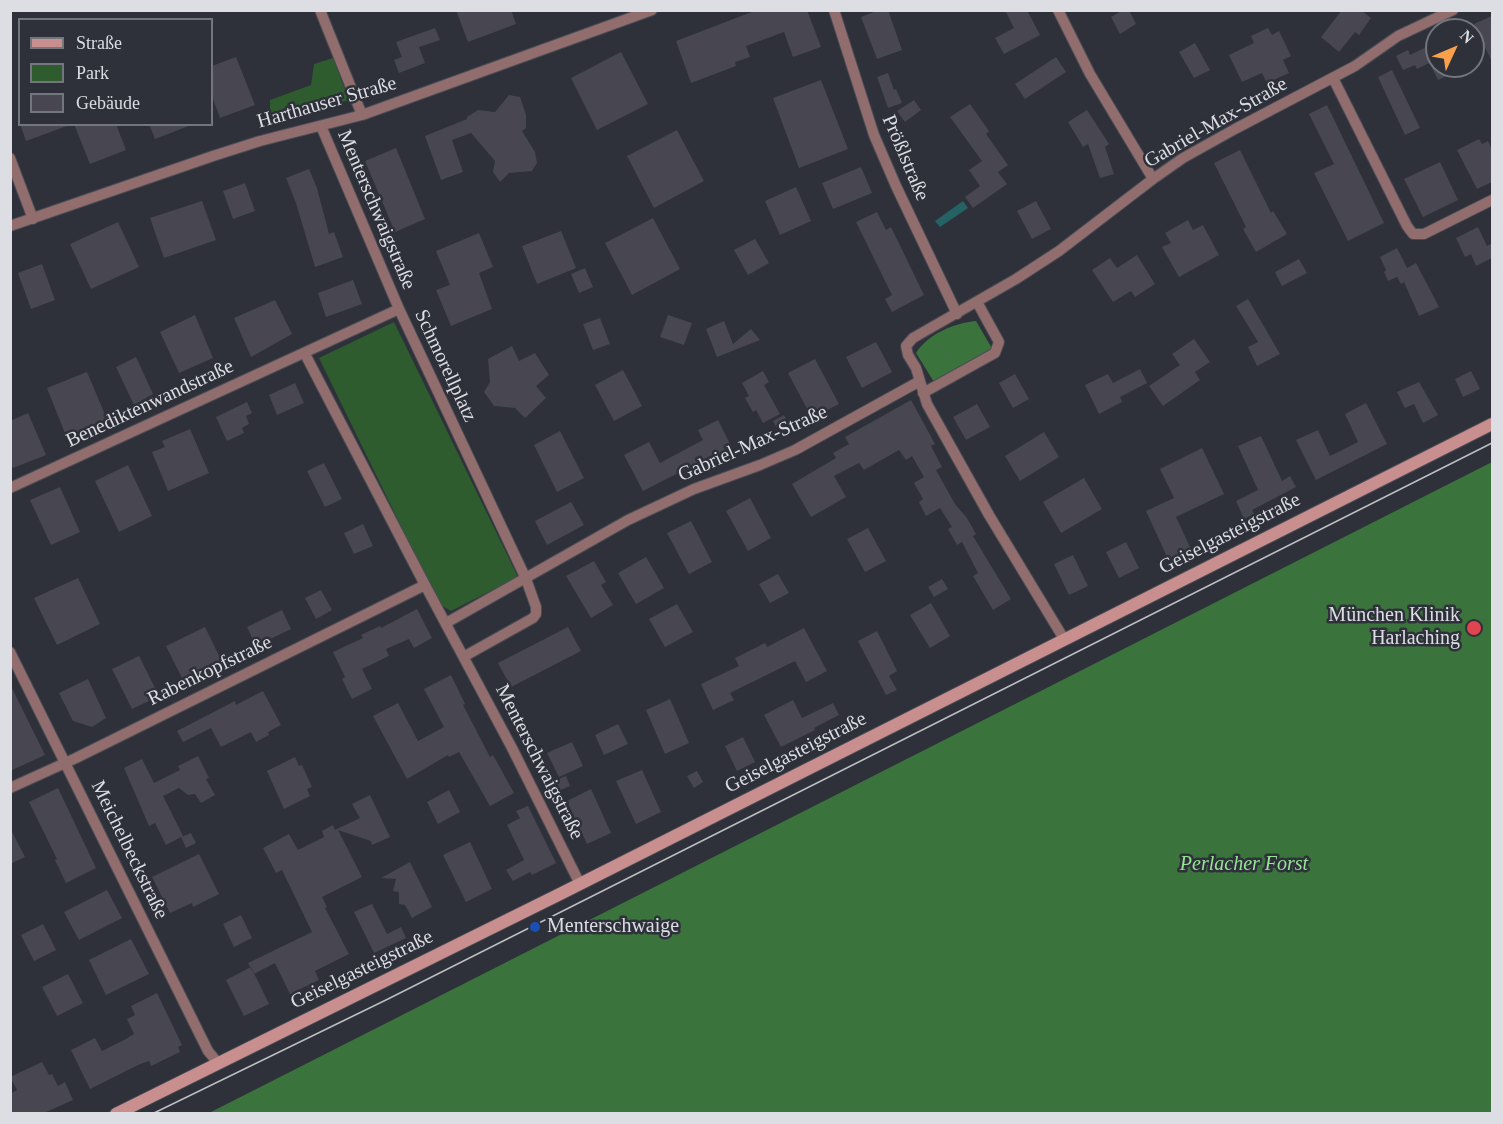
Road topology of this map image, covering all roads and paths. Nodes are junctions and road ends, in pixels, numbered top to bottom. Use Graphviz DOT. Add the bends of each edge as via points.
graph roads {
  1 [pos="320,10"];
  2 [pos="652,10"];
  3 [pos="834,10"];
  4 [pos="1058,10"];
  5 [pos="1453,10"];
  6 [pos="1333,78"];
  7 [pos="362,115"];
  8 [pos="321,126"];
  9 [pos="10,158"];
  10 [pos="1153,179"];
  11 [pos="1492,200"];
  12 [pos="33,219"];
  13 [pos="10,226"];
  14 [pos="977,302"];
  15 [pos="399,309"];
  16 [pos="957,314"];
  17 [pos="305,354"];
  18 [pos="920,381"];
  19 [pos="923,393"];
  20 [pos="1492,424"];
  21 [pos="10,488"];
  22 [pos="526,579"];
  23 [pos="425,585"];
  24 [pos="446,623"];
  25 [pos="1064,639"];
  26 [pos="10,652"];
  27 [pos="465,656"];
  28 [pos="65,763"];
  29 [pos="10,788"];
  30 [pos="580,884"];
  31 [pos="218,1063"];
  32 [pos="116,1113"];
  1 -- 7 [label="street, Menterschwaigstraße"];
  2 -- 7 [label="street, Harthauser Straße"];
  3 -- 16 [label="street, Prößlstraße" via="874,135"];
  4 -- 10 [label="street" via="1090,74"];
  5 -- 6 [label="street, Gabriel-Max-Straße" via="1398,36"];
  6 -- 10 [label="street, Gabriel-Max-Straße" via="1235,129"];
  6 -- 11 [label="street" via="1413,234 1424,234"];
  7 -- 8 [label="street, Harthauser Straße"];
  8 -- 12 [label="street, Harthauser Straße" via="213,156"];
  8 -- 15 [label="street, Menterschwaigstraße"];
  9 -- 12 [label="street"];
  10 -- 14 [label="street, Gabriel-Max-Straße" via="1059,251"];
  12 -- 13 [label="street, Harthauser Straße"];
  14 -- 16 [label="street, Gabriel-Max-Straße"];
  14 -- 19 [label="street" via="999,342 995,353"];
  15 -- 17 [label="street, Schmorellplatz"];
  15 -- 22 [label="street, Schmorellplatz"];
  16 -- 18 [label="street, Gabriel-Max-Straße" via="913,338 906,346"];
  17 -- 21 [label="street, Benediktenwandstraße"];
  17 -- 23 [label="street"];
  18 -- 19 [label="street"];
  18 -- 22 [label="street, Gabriel-Max-Straße" via="795,450 694,489 628,520"];
  19 -- 25 [label="street" via="989,515"];
  20 -- 25 [label="main road, Geiselgasteigstraße"];
  22 -- 24 [label="street"];
  22 -- 27 [label="street, Schmorellplatz" via="536,607 533,618"];
  23 -- 24 [label="street"];
  23 -- 28 [label="street, Rabenkopfstraße"];
  24 -- 27 [label="street"];
  25 -- 30 [label="main road, Geiselgasteigstraße"];
  26 -- 28 [label="street, Meichelbeckstraße"];
  27 -- 30 [label="street, Menterschwaigstraße"];
  28 -- 29 [label="street, Rabenkopfstraße"];
  28 -- 31 [label="street, Meichelbeckstraße" via="208,1051"];
  30 -- 31 [label="main road, Geiselgasteigstraße"];
  31 -- 32 [label="main road, Geiselgasteigstraße"];
}
